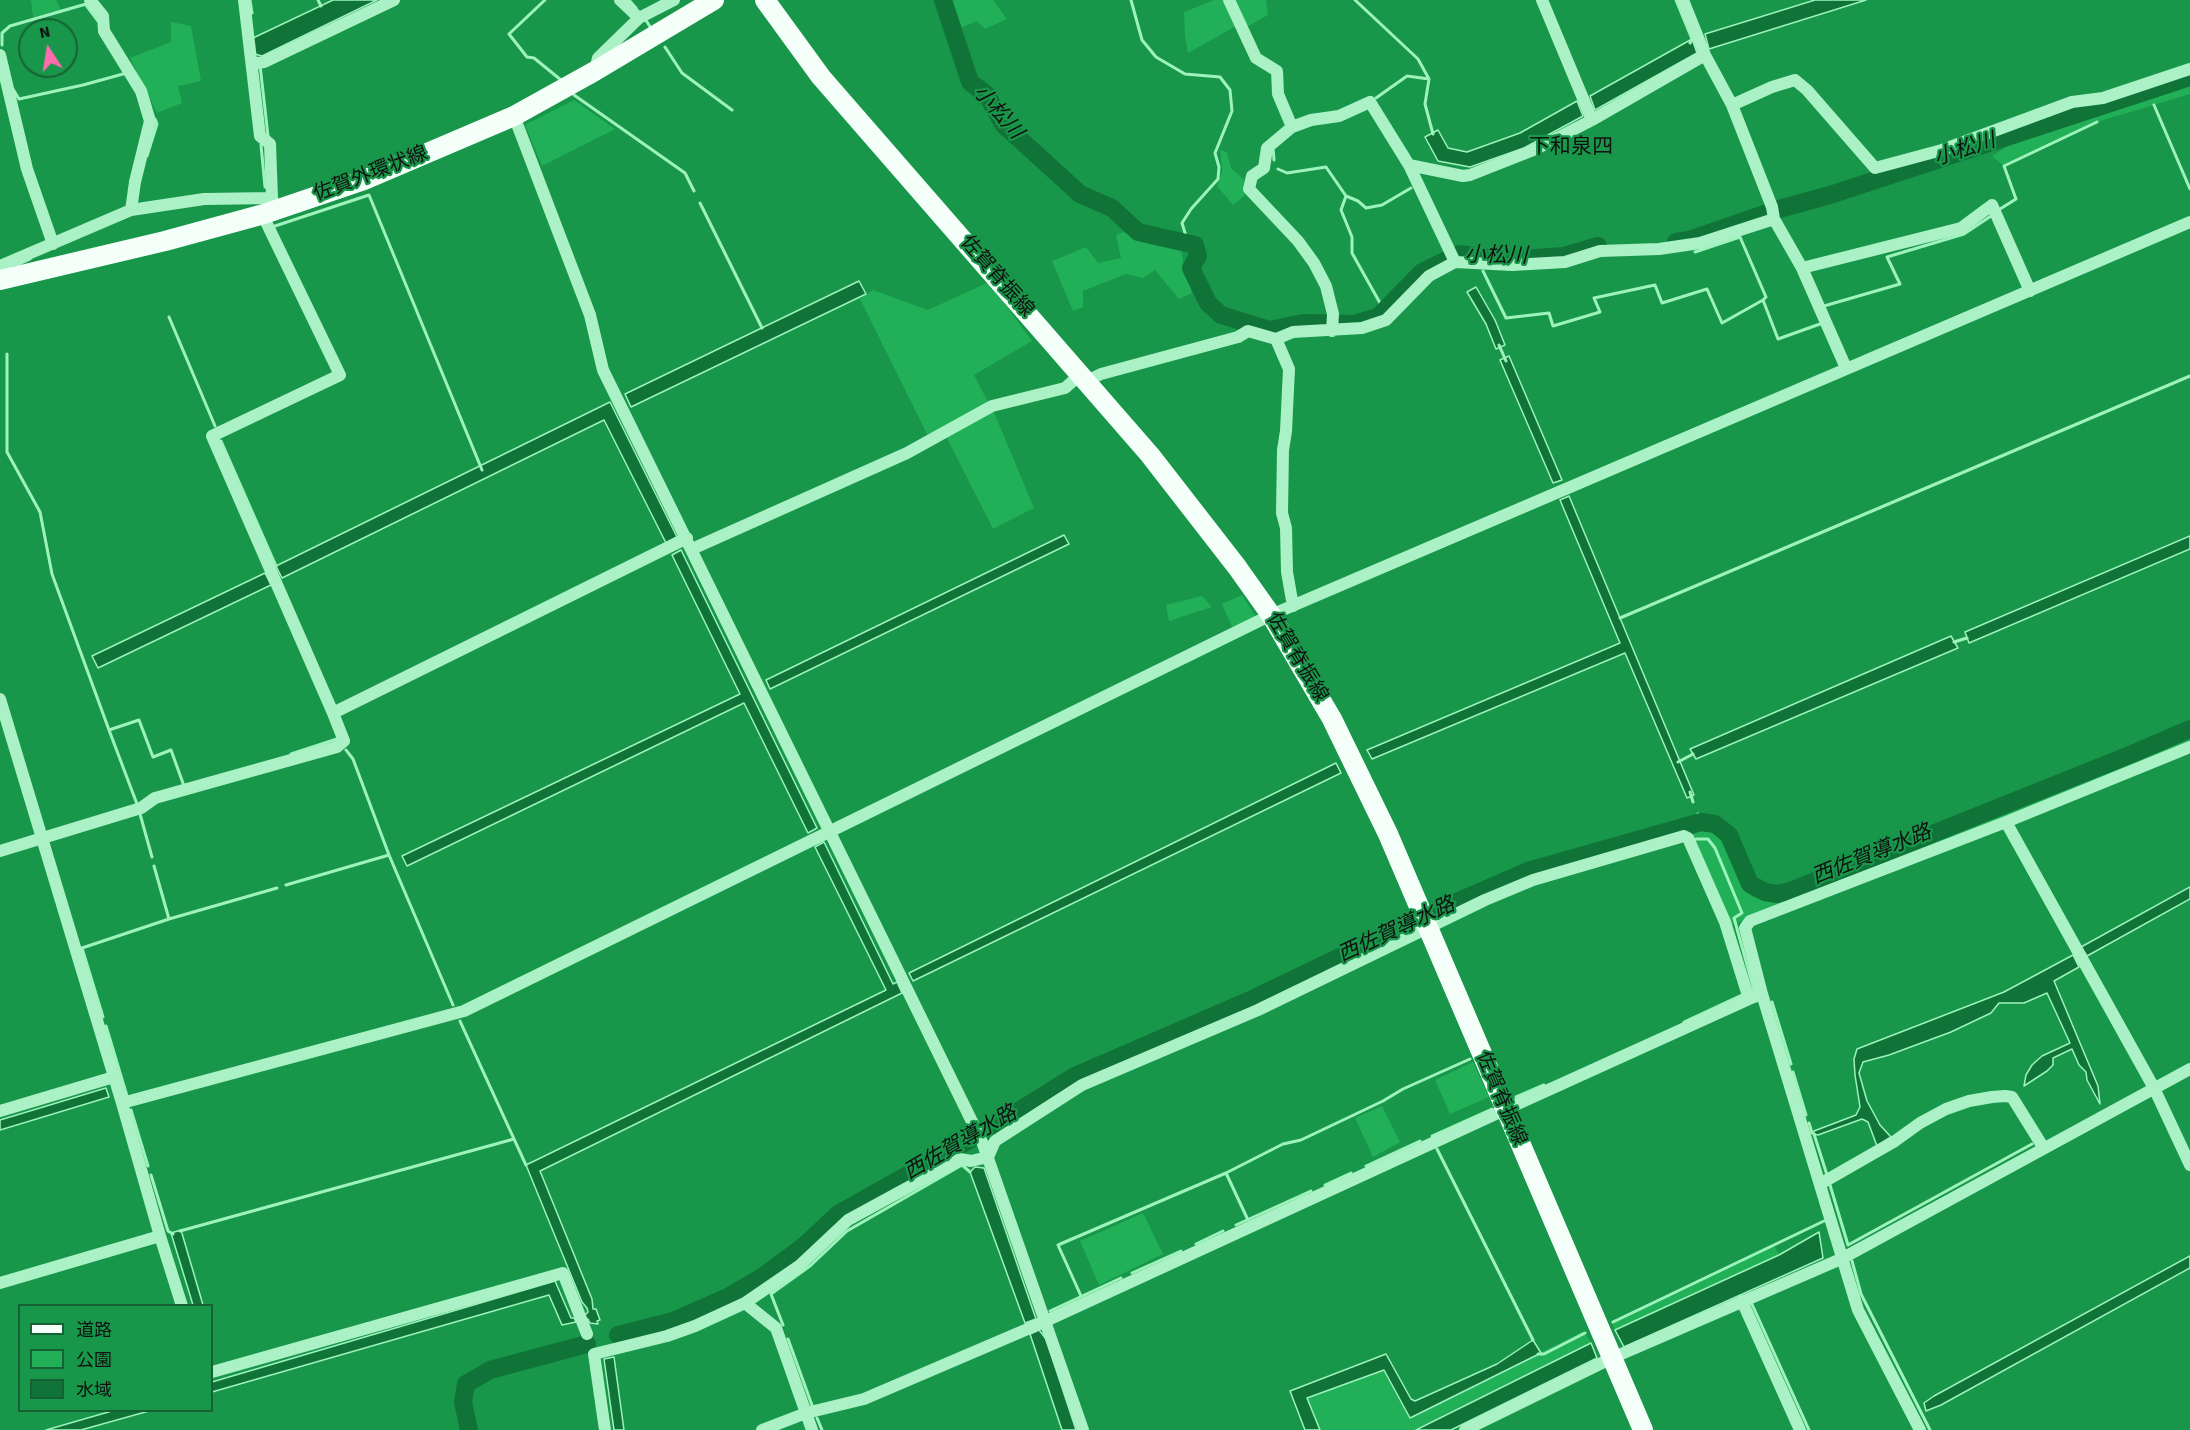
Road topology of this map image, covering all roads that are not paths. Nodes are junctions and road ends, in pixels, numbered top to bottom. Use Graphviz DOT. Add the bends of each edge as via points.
graph roads {
  1 [pos="90,0"];
  2 [pos="244,0"];
  3 [pos="394,0"];
  4 [pos="620,0"];
  5 [pos="674,0"];
  6 [pos="714,0"];
  7 [pos="765,0"];
  8 [pos="1229,0"];
  9 [pos="1542,0"];
  10 [pos="1683,0"];
  11 [pos="639,18"];
  12 [pos="1702,47"];
  13 [pos="0,55"];
  14 [pos="258,63"];
  15 [pos="2190,69"];
  16 [pos="595,71"];
  17 [pos="1732,105"];
  18 [pos="1588,111"];
  19 [pos="514,116"];
  20 [pos="1292,127"];
  21 [pos="1409,165"];
  22 [pos="270,208"];
  23 [pos="131,210"];
  24 [pos="1773,213"];
  25 [pos="2190,222"];
  26 [pos="53,244"];
  27 [pos="1455,262"];
  28 [pos="0,266"];
  29 [pos="1802,268"];
  30 [pos="0,280"];
  31 [pos="2030,291"];
  32 [pos="1332,332"];
  33 [pos="1276,339"];
  34 [pos="1846,368"];
  35 [pos="1084,377"];
  36 [pos="681,544"];
  37 [pos="1293,606"];
  38 [pos="1270,615"];
  39 [pos="0,699"];
  40 [pos="333,713"];
  41 [pos="2190,747"];
  42 [pos="2006,822"];
  43 [pos="821,836"];
  44 [pos="42,838"];
  45 [pos="0,851"];
  46 [pos="1427,929"];
  47 [pos="1747,994"];
  48 [pos="1762,994"];
  49 [pos="2190,1069"];
  50 [pos="114,1077"];
  51 [pos="2154,1088"];
  52 [pos="122,1103"];
  53 [pos="1505,1110"];
  54 [pos="0,1112"];
  55 [pos="2043,1147"];
  56 [pos="988,1157"];
  57 [pos="2190,1166"];
  58 [pos="1820,1184"];
  59 [pos="160,1236"];
  60 [pos="1841,1259"];
  61 [pos="0,1284"];
  62 [pos="1742,1301"];
  63 [pos="745,1302"];
  64 [pos="182,1304"];
  65 [pos="1037,1325"];
  66 [pos="587,1334"];
  67 [pos="1612,1358"];
  68 [pos="213,1372"];
  69 [pos="806,1413"];
  70 [pos="605,1430"];
  71 [pos="762,1430"];
  72 [pos="812,1430"];
  73 [pos="1083,1430"];
  74 [pos="1465,1430"];
  75 [pos="1643,1430"];
  76 [pos="1800,1430"];
  77 [pos="1920,1430"];
  1 -- 23 [label="street" via="103,16 104,28 141,91 150,121"];
  2 -- 14 [label="street"];
  3 -- 14 [label="street"];
  4 -- 11 [label="street"];
  5 -- 11 [label="street"];
  6 -- 16 [label="main road, 佐賀外環状線"];
  7 -- 35 [label="main road, 佐賀脊振線" via="822,77"];
  8 -- 20 [label="street" via="1256,58 1277,71 1278,94"];
  9 -- 18 [label="street"];
  10 -- 12 [label="street"];
  11 -- 16 [label="street" via="598,58"];
  12 -- 17 [label="street"];
  12 -- 18 [label="street"];
  13 -- 26 [label="street" via="27,169"];
  14 -- 22 [label="street"];
  15 -- 17 [label="street" via="2103,98 2072,102 1942,150 1875,168 1795,80"];
  16 -- 19 [label="main road, 佐賀外環状線"];
  17 -- 24 [label="street"];
  18 -- 21 [label="street" via="1536,149 1470,175"];
  19 -- 22 [label="main road, 佐賀外環状線" via="364,180"];
  19 -- 36 [label="street" via="590,315 603,370"];
  20 -- 21 [label="street" via="1339,116 1370,102"];
  20 -- 32 [label="street" via="1268,148 1264,168 1252,176 1249,189 1314,263 1326,286 1333,314"];
  21 -- 27 [label="street"];
  22 -- 23 [label="street" via="204,199"];
  22 -- 30 [label="main road, 佐賀外環状線" via="165,241"];
  22 -- 40 [label="street" via="266,222 340,375 212,436"];
  23 -- 26 [label="street"];
  24 -- 27 [label="street" via="1700,243 1600,251 1565,262"];
  24 -- 29 [label="street"];
  25 -- 31 [label="street"];
  26 -- 28 [label="street"];
  27 -- 32 [label="street" via="1429,276 1386,320"];
  29 -- 31 [label="street" via="1961,228 1992,206"];
  29 -- 34 [label="street"];
  31 -- 34 [label="street"];
  32 -- 33 [label="street" via="1293,333"];
  33 -- 35 [label="street" via="1248,332"];
  33 -- 37 [label="street" via="1289,369 1282,513"];
  34 -- 37 [label="street"];
  35 -- 36 [label="street" via="1065,388 992,406 907,453"];
  35 -- 38 [label="main road, 佐賀脊振線" via="1191,506"];
  36 -- 40 [label="street"];
  36 -- 43 [label="street"];
  37 -- 38 [label="street"];
  38 -- 43 [label="street"];
  38 -- 46 [label="main road, 佐賀脊振線" via="1348,750"];
  39 -- 44 [label="street"];
  40 -- 44 [label="street" via="344,741 337,747 155,798 141,808"];
  41 -- 42 [label="street"];
  42 -- 48 [label="street" via="1750,921 1744,928"];
  42 -- 51 [label="street"];
  43 -- 52 [label="street" via="464,1011"];
  43 -- 56 [label="street" via="905,983"];
  44 -- 45 [label="street"];
  44 -- 50 [label="street"];
  46 -- 47 [label="street" via="1533,880 1684,836 1725,922"];
  46 -- 53 [label="main road, 佐賀脊振線"];
  46 -- 56 [label="street" via="1258,1010 1082,1084 996,1141"];
  47 -- 48 [label="street"];
  47 -- 53 [label="street"];
  48 -- 58 [label="street"];
  49 -- 51 [label="street"];
  50 -- 52 [label="street"];
  50 -- 54 [label="street"];
  51 -- 55 [label="street"];
  51 -- 57 [label="street"];
  52 -- 59 [label="street"];
  53 -- 65 [label="street"];
  53 -- 67 [label="main road, 佐賀脊振線"];
  55 -- 58 [label="street" via="2012,1097 1992,1097 1946,1109"];
  55 -- 60 [label="street"];
  56 -- 63 [label="street" via="960,1159 848,1220 799,1266"];
  56 -- 65 [label="street"];
  58 -- 60 [label="street"];
  59 -- 61 [label="street"];
  59 -- 64 [label="street"];
  60 -- 62 [label="street"];
  60 -- 77 [label="street" via="1858,1310"];
  62 -- 67 [label="street"];
  62 -- 76 [label="street"];
  63 -- 69 [label="street" via="776,1328"];
  63 -- 70 [label="street" via="676,1332 594,1354"];
  65 -- 69 [label="street" via="864,1398"];
  65 -- 73 [label="street"];
  66 -- 68 [label="street" via="563,1273"];
  67 -- 74 [label="street"];
  67 -- 75 [label="main road, 佐賀脊振線"];
  69 -- 71 [label="street"];
  69 -- 72 [label="street"];
}
